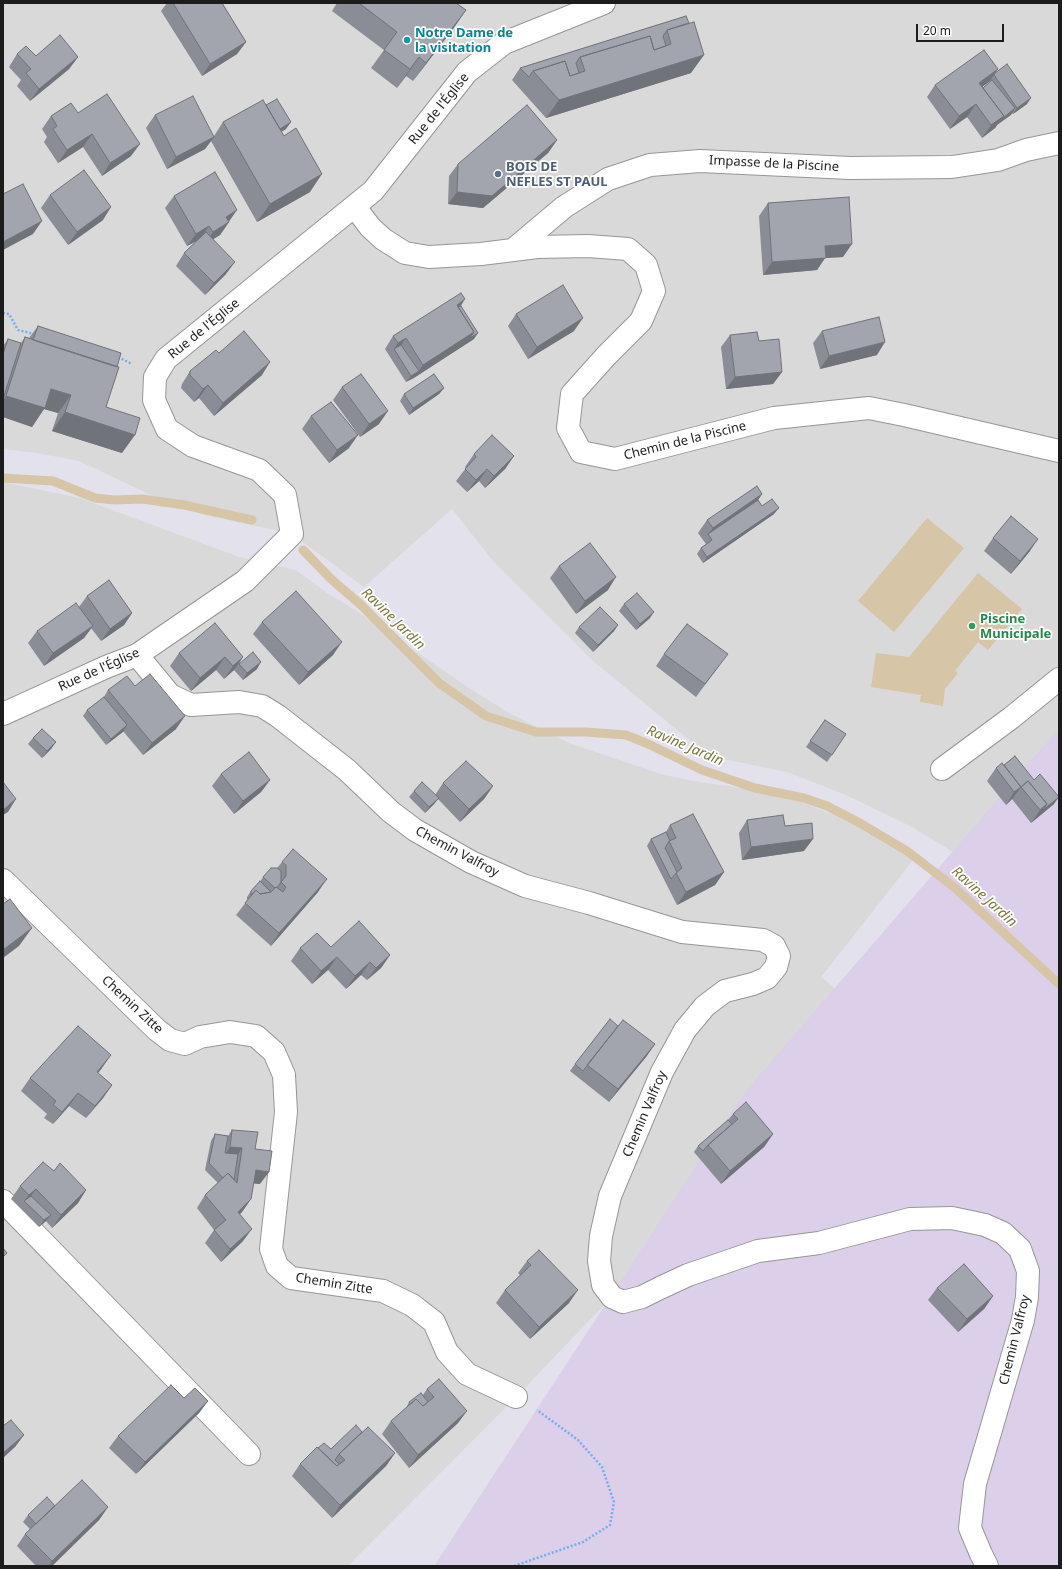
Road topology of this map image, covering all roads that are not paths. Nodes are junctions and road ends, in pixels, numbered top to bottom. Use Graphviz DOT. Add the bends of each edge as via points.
graph roads {
  1 [pos="604,3"];
  2 [pos="1059,144"];
  3 [pos="355,207"];
  4 [pos="513,250"];
  5 [pos="1059,451"];
  6 [pos="136,655"];
  7 [pos="1059,680"];
  8 [pos="3,714"];
  9 [pos="942,769"];
  10 [pos="3,880"];
  11 [pos="3,1201"];
  12 [pos="516,1397"];
  13 [pos="249,1454"];
  14 [pos="987,1566"];
  1 -- 3 [label="street, Rue de l'Église" via="504,43 467,72 373,191"];
  2 -- 4 [label="street, Impasse de la Piscine" via="1026,150 998,160 952,167 850,168 700,161 650,165 608,178 564,207"];
  3 -- 4 [label="street, Chemin de la Piscine" via="383,239 405,253 429,257"];
  3 -- 6 [label="street, Rue de l'Église" via="166,359 155,377 154,400 167,429 193,446 259,470 285,494 292,534 245,581"];
  4 -- 5 [label="street, Chemin de la Piscine" via="588,246 628,249 646,265 654,291 641,321 572,394 568,428 581,452 615,459 774,418 869,408"];
  6 -- 8 [label="street, Rue de l'Église"];
  6 -- 14 [label="street, Chemin Valfroy" via="170,695 191,706 239,702 262,706 347,770 391,812 415,830 471,862 525,886 682,932 763,940 774,946 779,956 776,967 767,978 725,991 705,1006 686,1030 662,1072 610,1196 601,1236 599,1261 603,1285 612,1297 623,1302 642,1297 688,1275 758,1251 819,1243 910,1219 952,1218 985,1225 1002,1233 1020,1248 1028,1271 1027,1297 975,1484 970,1528"];
  7 -- 9 [label="street"];
  10 -- 12 [label="street, Chemin Zitte" via="170,1040 185,1044 200,1037 230,1032 256,1036 274,1052 284,1075 286,1112 271,1249 277,1266 291,1278 383,1292 412,1305 434,1322 447,1352 467,1374"];
  11 -- 13 [label="street"];
}
